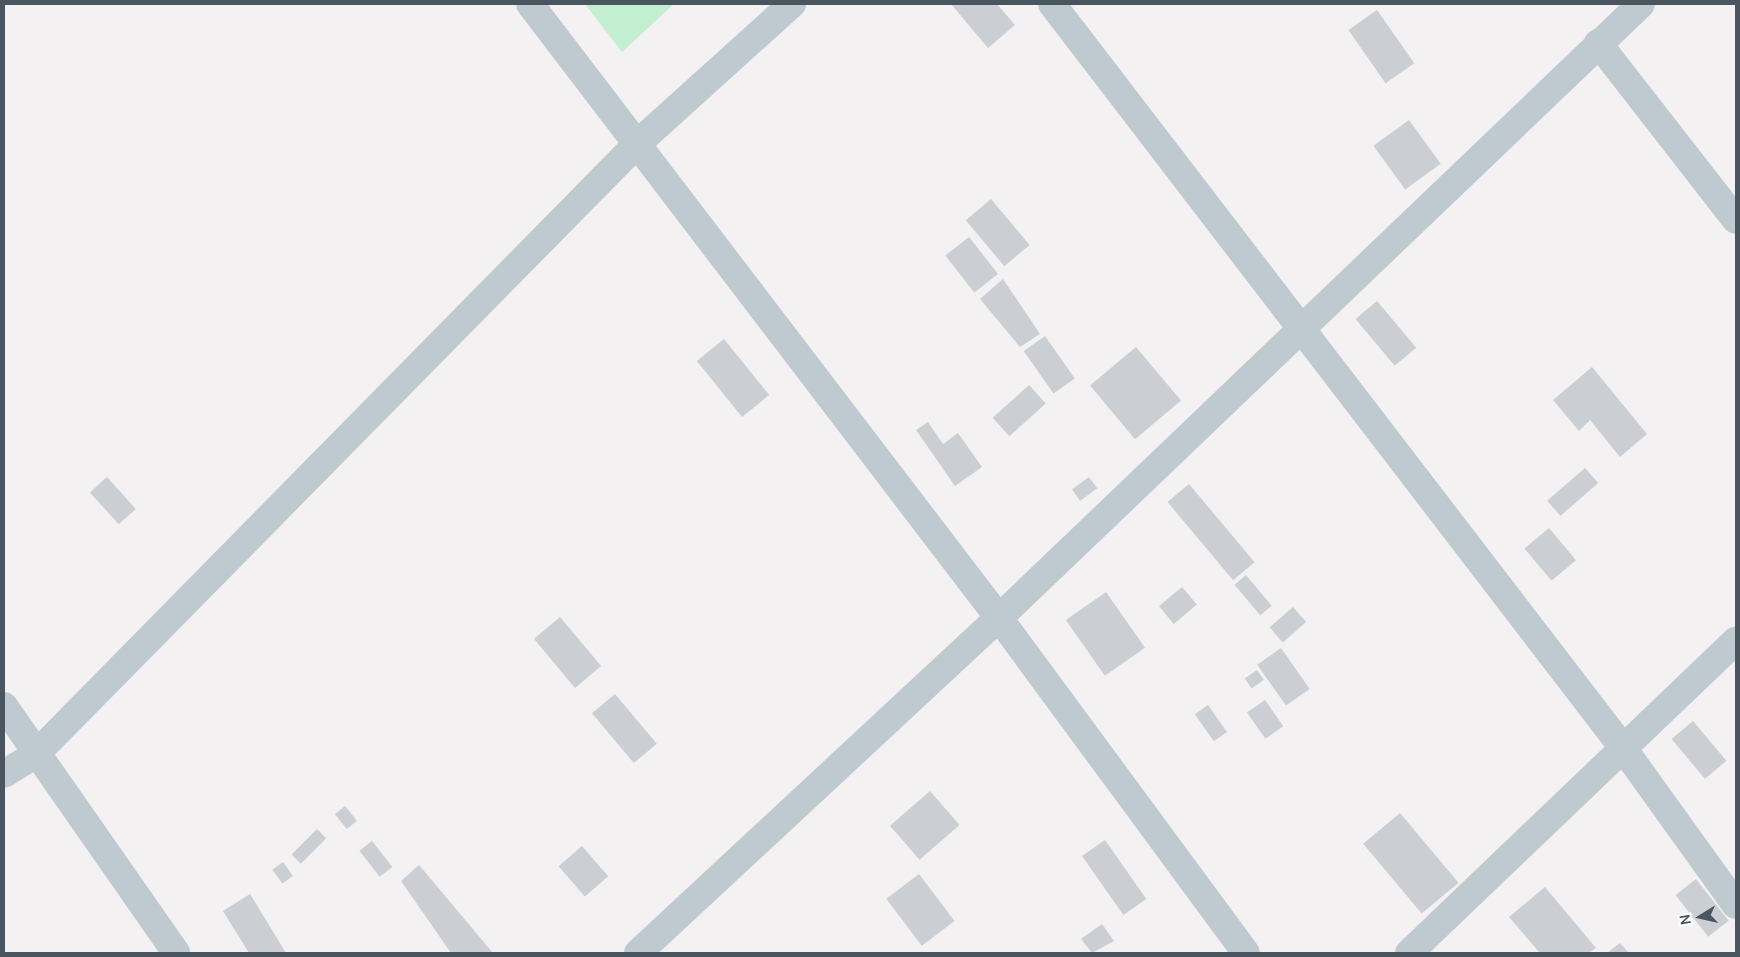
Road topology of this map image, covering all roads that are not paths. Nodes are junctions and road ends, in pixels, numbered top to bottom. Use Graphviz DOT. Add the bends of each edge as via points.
graph roads {
  1 [pos="530,4"];
  2 [pos="792,4"];
  3 [pos="1052,4"];
  4 [pos="1641,4"];
  5 [pos="1598,42"];
  6 [pos="637,144"];
  7 [pos="1736,220"];
  8 [pos="1301,328"];
  9 [pos="999,618"];
  10 [pos="1736,641"];
  11 [pos="4,706"];
  12 [pos="1623,748"];
  13 [pos="37,753"];
  14 [pos="4,774"];
  15 [pos="1736,905"];
  16 [pos="176,953"];
  17 [pos="638,953"];
  18 [pos="1246,953"];
  19 [pos="1408,953"];
  1 -- 6 [label="street"];
  2 -- 6 [label="street"];
  3 -- 8 [label="street"];
  4 -- 5 [label="street"];
  5 -- 7 [label="street"];
  5 -- 8 [label="street"];
  6 -- 9 [label="street"];
  6 -- 13 [label="street"];
  8 -- 9 [label="street"];
  8 -- 12 [label="street"];
  9 -- 17 [label="street"];
  9 -- 18 [label="street"];
  10 -- 12 [label="street"];
  11 -- 13 [label="street"];
  12 -- 15 [label="street"];
  12 -- 19 [label="street"];
  13 -- 14 [label="street"];
  13 -- 16 [label="street"];
}
